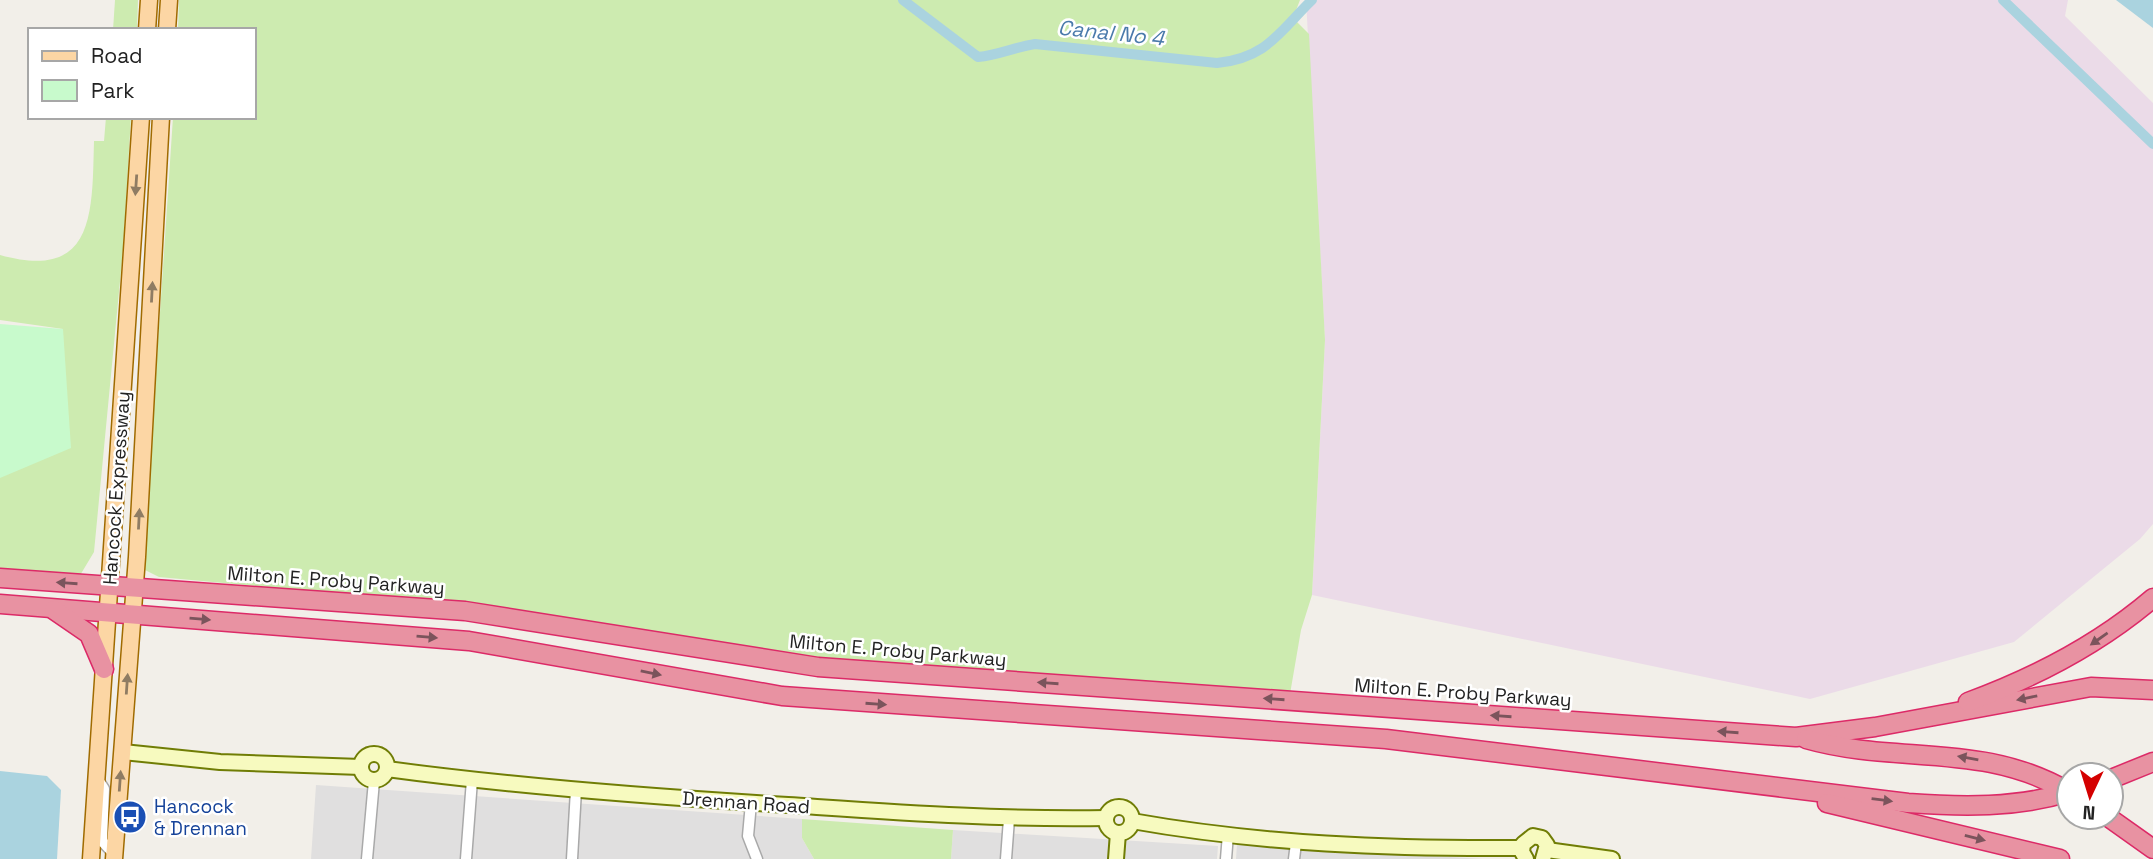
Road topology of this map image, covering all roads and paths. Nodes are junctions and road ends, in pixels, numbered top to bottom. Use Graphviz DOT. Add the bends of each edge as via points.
graph roads {
  1 [pos="149,0"];
  2 [pos="169,0"];
  3 [pos="147,28"];
  4 [pos="167,28"];
  5 [pos="141,119"];
  6 [pos="161,119"];
  7 [pos="0,578"];
  8 [pos="109,586"];
  9 [pos="134,587"];
  10 [pos="2153,598"];
  11 [pos="0,604"];
  12 [pos="51,608"];
  13 [pos="107,612"];
  14 [pos="132,614"];
  15 [pos="104,669"];
  16 [pos="2148,689"];
  17 [pos="1921,719"];
  18 [pos="1796,737"];
  19 [pos="123,752"];
  20 [pos="2153,762"];
  21 [pos="361,767"];
  22 [pos="387,769"];
  23 [pos="2125,773"];
  24 [pos="95,775"];
  25 [pos="374,780"];
  26 [pos="472,780"];
  27 [pos="1742,782"];
  28 [pos="2055,785"];
  29 [pos="576,790"];
  30 [pos="2055,795"];
  31 [pos="751,803"];
  32 [pos="1106,818"];
  33 [pos="1009,819"];
  34 [pos="1132,821"];
  35 [pos="2125,829"];
  36 [pos="1118,833"];
  37 [pos="1228,834"];
  38 [pos="1296,843"];
  39 [pos="2153,849"];
  40 [pos="1380,854"];
  41 [pos="1524,854"];
  42 [pos="1545,854"];
  43 [pos="115,857"];
  44 [pos="91,859"];
  45 [pos="367,859"];
  46 [pos="466,859"];
  47 [pos="572,859"];
  48 [pos="757,859"];
  49 [pos="1006,859"];
  50 [pos="1116,859"];
  51 [pos="1226,859"];
  52 [pos="1294,859"];
  53 [pos="1612,859"];
  54 [pos="2060,859"];
  1 -- 3 [label="main road"];
  2 -- 4 [label="main road"];
  5 -- 8 [label="main road, Hancock Expressway, one-way"];
  9 -- 6 [label="main road, Hancock Expressway, one-way"];
  8 -- 7 [label="highway, Milton E. Proby Parkway, one-way"];
  8 -- 9 [label="highway, Milton E. Proby Parkway"];
  8 -- 13 [label="main road, Hancock Expressway"];
  9 -- 14 [label="main road, Hancock Expressway"];
  18 -- 9 [label="highway, Milton E. Proby Parkway, one-way" via="818,667 489,614"];
  10 -- 17 [label="highway, one-way" via="2085,648 2038,675"];
  11 -- 12 [label="highway"];
  12 -- 13 [label="highway"];
  12 -- 15 [label="highway" via="89,634"];
  13 -- 14 [label="highway"];
  13 -- 15 [label="main road, Hancock Expressway"];
  19 -- 14 [label="main road, Hancock Expressway, one-way"];
  14 -- 27 [label="highway, one-way" via="469,640 816,700 1386,739"];
  15 -- 24 [label="main road, Hancock Expressway"];
  16 -- 17 [label="highway, one-way" via="2060,691"];
  17 -- 18 [label="highway"];
  28 -- 18 [label="highway, one-way" via="2003,764 1953,755 1837,748"];
  19 -- 21 [label="street" via="220,762"];
  43 -- 19 [label="main road, Hancock Expressway, one-way"];
  20 -- 23 [label="highway"];
  21 -- 22 [label="street" via="363,759 375,754 383,757"];
  21 -- 25 [label="street" via="366,778"];
  22 -- 25 [label="street"];
  22 -- 26 [label="street, Drennan Road"];
  24 -- 43 [label="street" via="104,789 102,841"];
  24 -- 44 [label="main road, Hancock Expressway"];
  25 -- 45 [label="street"];
  26 -- 29 [label="street, Drennan Road"];
  26 -- 46 [label="street"];
  27 -- 30 [label="highway, one-way" via="1955,806 2005,804"];
  27 -- 54 [label="highway, one-way"];
  29 -- 31 [label="street, Drennan Road"];
  29 -- 47 [label="street"];
  31 -- 33 [label="street, Drennan Road"];
  31 -- 48 [label="street" via="748,836"];
  32 -- 33 [label="street, Drennan Road"];
  32 -- 34 [label="street" via="1110,810 1119,807 1130,813"];
  32 -- 36 [label="street" via="1107,826"];
  33 -- 49 [label="street"];
  34 -- 36 [label="street"];
  34 -- 37 [label="street"];
  35 -- 39 [label="highway"];
  36 -- 50 [label="street"];
  37 -- 38 [label="street"];
  37 -- 51 [label="street"];
  38 -- 40 [label="street"];
  38 -- 52 [label="street"];
  40 -- 41 [label="street"];
  41 -- 42 [label="street" via="1525,840 1533,836 1542,838"];
  42 -- 53 [label="street"];
}
